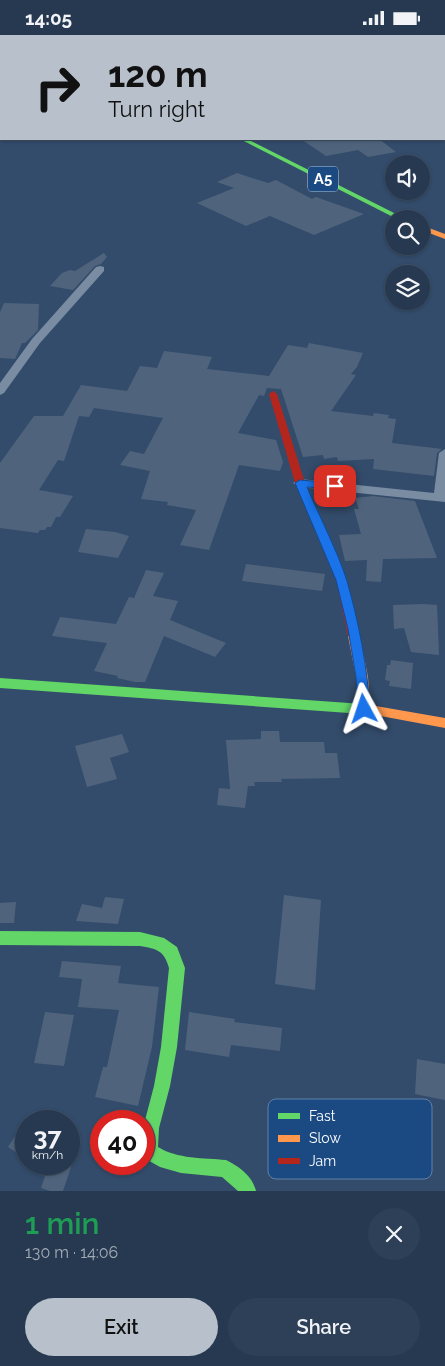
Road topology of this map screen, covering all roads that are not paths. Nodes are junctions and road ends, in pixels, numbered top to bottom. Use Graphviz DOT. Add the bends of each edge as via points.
graph roads {
  1 [pos="246,140"];
  2 [pos="385,210"];
  3 [pos="430,231"];
  4 [pos="445,237"];
  5 [pos="100,269"];
  6 [pos="0,391"];
  7 [pos="273,394"];
  8 [pos="445,453"];
  9 [pos="300,483"];
  10 [pos="442,497"];
  11 [pos="0,683"];
  12 [pos="364,709"];
  13 [pos="445,723"];
  14 [pos="0,938"];
  15 [pos="247,1191"];
  1 -- 2 [label="street, A5"];
  3 -- 4 [label="street"];
  5 -- 6 [label="street" via="36,341"];
  7 -- 9 [label="street"];
  8 -- 10 [label="street"];
  9 -- 10 [label="street"];
  9 -- 12 [label="street" via="341,580 362,677"];
  11 -- 12 [label="street"];
  12 -- 13 [label="street"];
  14 -- 15 [label="street" via="140,939 159,943 172,953 177,968 169,1047 149,1151 160,1158 181,1163 226,1169 246,1186"];
}
